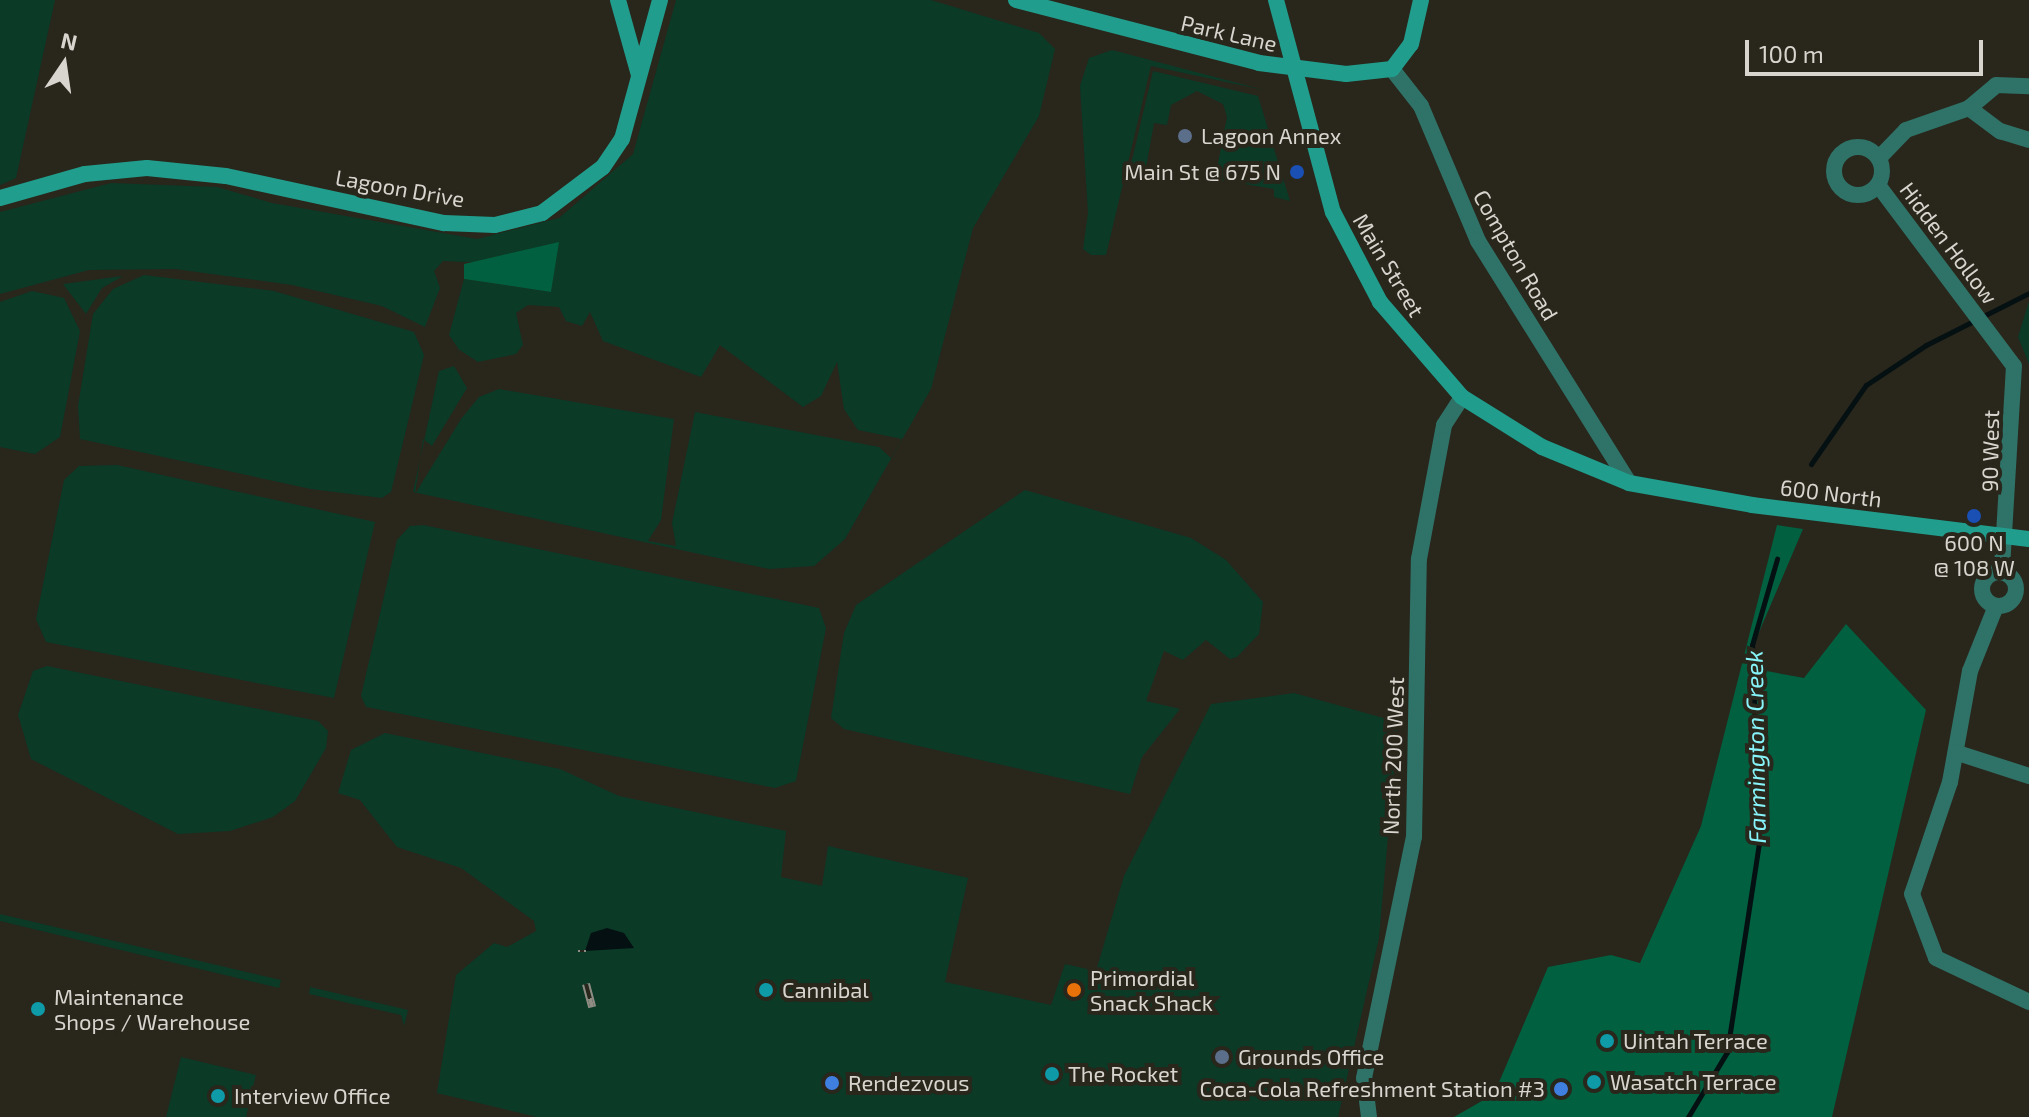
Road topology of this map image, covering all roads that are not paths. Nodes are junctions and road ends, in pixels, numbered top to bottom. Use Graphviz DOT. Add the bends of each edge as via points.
graph roads {
  1 [pos="618,0"];
  2 [pos="660,0"];
  3 [pos="1016,0"];
  4 [pos="1276,0"];
  5 [pos="1421,0"];
  6 [pos="1392,69"];
  7 [pos="1294,70"];
  8 [pos="641,81"];
  9 [pos="2029,86"];
  10 [pos="1969,108"];
  11 [pos="2029,140"];
  12 [pos="1879,158"];
  13 [pos="1878,185"];
  14 [pos="0,198"];
  15 [pos="2014,366"];
  16 [pos="1462,397"];
  17 [pos="1629,483"];
  18 [pos="2008,536"];
  19 [pos="2029,539"];
  20 [pos="2002,571"];
  21 [pos="1996,606"];
  22 [pos="1958,753"];
  23 [pos="2029,776"];
  24 [pos="2029,1002"];
  25 [pos="1369,1117"];
  1 -- 8 [label="main road"];
  2 -- 8 [label="main road, Lagoon Drive"];
  3 -- 7 [label="main road, Park Lane"];
  4 -- 7 [label="main road, Main Street"];
  5 -- 6 [label="main road" via="1411,44"];
  6 -- 7 [label="main road, Park Lane"];
  6 -- 17 [label="street, Compton Road" via="1421,106 1478,241"];
  7 -- 16 [label="main road, Main Street" via="1333,212 1354,257 1417,351"];
  8 -- 14 [label="main road, Lagoon Drive" via="622,139 603,167 542,213 495,225 444,223 226,176 147,168 85,174"];
  9 -- 10 [label="street" via="1996,85"];
  10 -- 11 [label="street" via="2000,131"];
  10 -- 12 [label="street" via="1906,130"];
  12 -- 13 [label="street, Hidden Hollow"];
  12 -- 13 [label="street, Hidden Hollow" via="1849,148 1833,166 1848,193"];
  13 -- 15 [label="street, Hidden Hollow"];
  15 -- 18 [label="street, 90 West"];
  16 -- 17 [label="main road, Main Street" via="1542,447"];
  16 -- 25 [label="street, North 200 West" via="1444,425 1419,559 1414,837 1364,1078"];
  17 -- 18 [label="main road, 600 North"];
  18 -- 19 [label="main road, 600 North"];
  18 -- 20 [label="street, 90 West"];
  20 -- 21 [label="street" via="2016,592"];
  20 -- 21 [label="street" via="1982,585"];
  21 -- 22 [label="street" via="1964,692"];
  22 -- 23 [label="street"];
  22 -- 24 [label="street" via="1912,894 1918,918 1936,958"];
}
